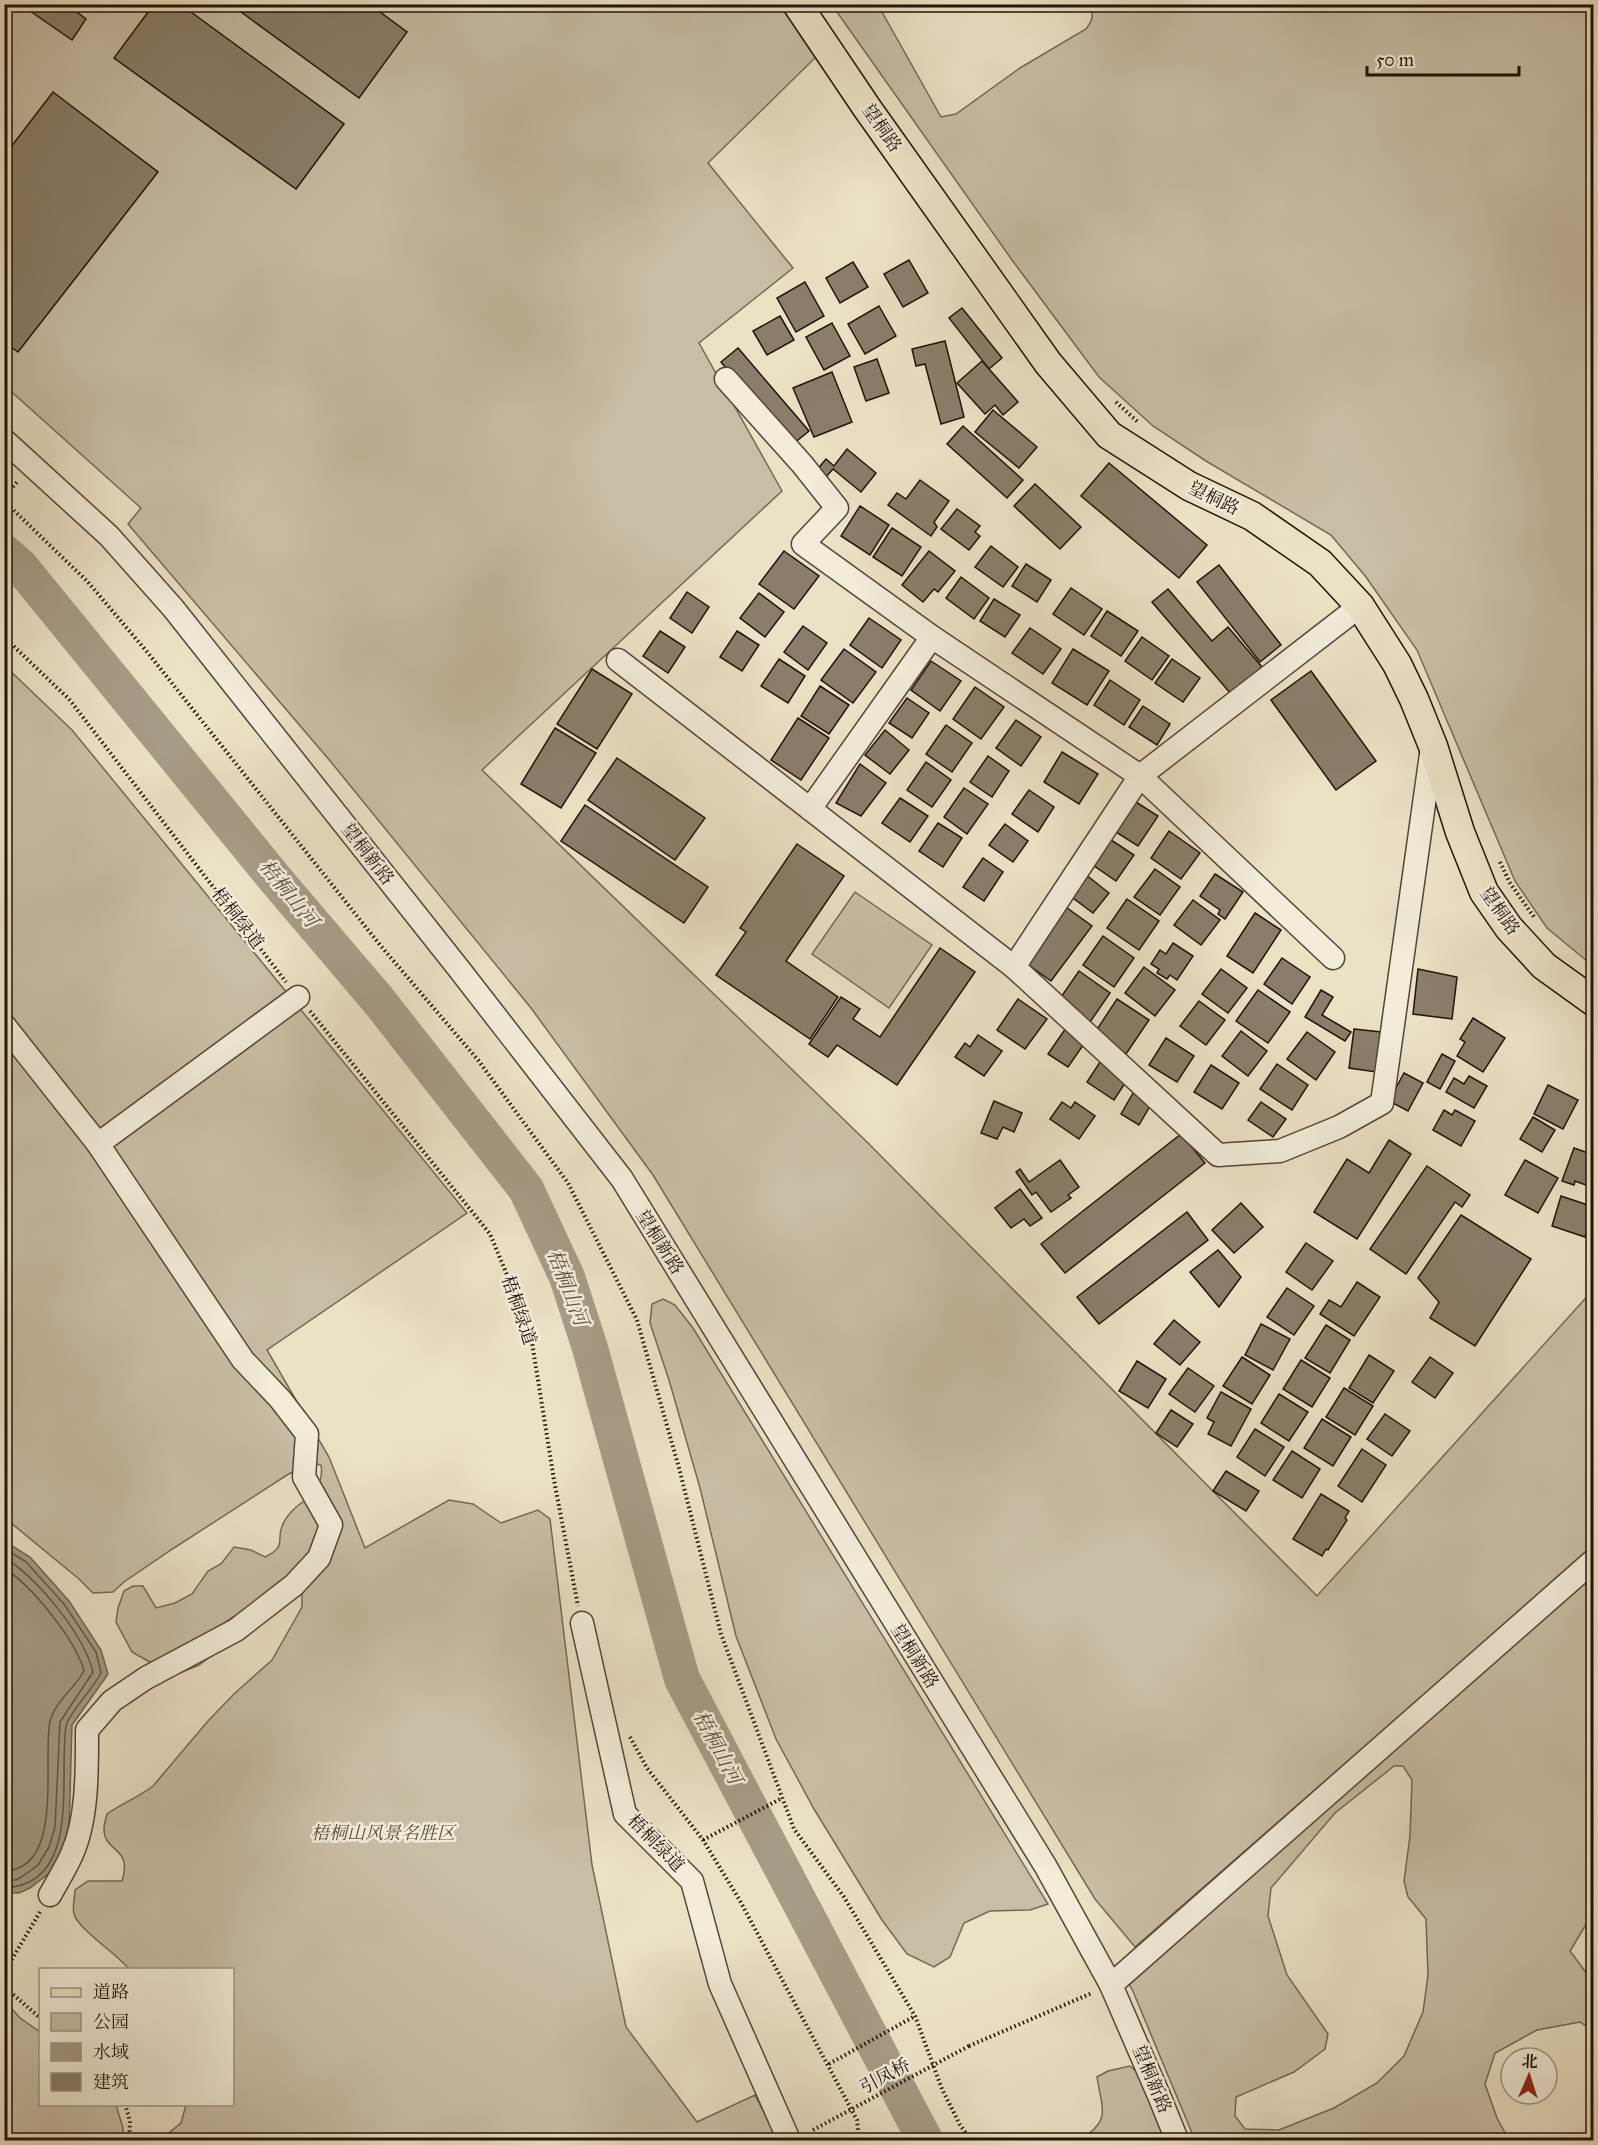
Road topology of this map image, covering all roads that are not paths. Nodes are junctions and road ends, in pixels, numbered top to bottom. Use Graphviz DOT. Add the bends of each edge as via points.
graph roads {
  1 [pos="797,4"];
  2 [pos="726,379"];
  3 [pos="4,440"];
  4 [pos="1360,606"];
  5 [pos="932,637"];
  6 [pos="618,660"];
  7 [pos="1433,746"];
  8 [pos="1140,776"];
  9 [pos="810,809"];
  10 [pos="1333,958"];
  11 [pos="1014,967"];
  12 [pos="298,997"];
  13 [pos="1593,1002"];
  14 [pos="4,1025"];
  15 [pos="98,1144"];
  16 [pos="1593,1560"];
  17 [pos="582,1623"];
  18 [pos="50,1895"];
  19 [pos="1111,1985"];
  20 [pos="789,2140"];
  21 [pos="1177,2140"];
  1 -- 4 [label="main road, 望桐路" via="1048,363 1109,435 1189,486 1252,516 1320,563"];
  2 -- 5 [label="street" via="837,508 802,544"];
  3 -- 19 [label="street, 望桐新路" via="109,536 173,608 622,1179 1046,1867"];
  4 -- 7 [label="main road, 望桐路" via="1397,664"];
  4 -- 8 [label="street"];
  5 -- 8 [label="street"];
  5 -- 9 [label="street"];
  6 -- 9 [label="street"];
  7 -- 11 [label="street" via="1382,1103 1339,1127 1280,1150 1218,1155"];
  7 -- 13 [label="main road, 望桐路" via="1484,892 1509,928 1544,966"];
  8 -- 10 [label="street"];
  8 -- 11 [label="street"];
  9 -- 11 [label="street"];
  12 -- 15 [label="street"];
  14 -- 15 [label="street"];
  15 -- 18 [label="street" via="243,1360 307,1434 304,1477 331,1525 320,1558 294,1586 236,1630 146,1678 112,1701 87,1730 87,1776 80,1827 73,1853"];
  16 -- 19 [label="street"];
  17 -- 20 [label="street, 梧桐绿道" via="625,1814 692,1881 720,1984"];
  19 -- 21 [label="street, 望桐新路"];
}
